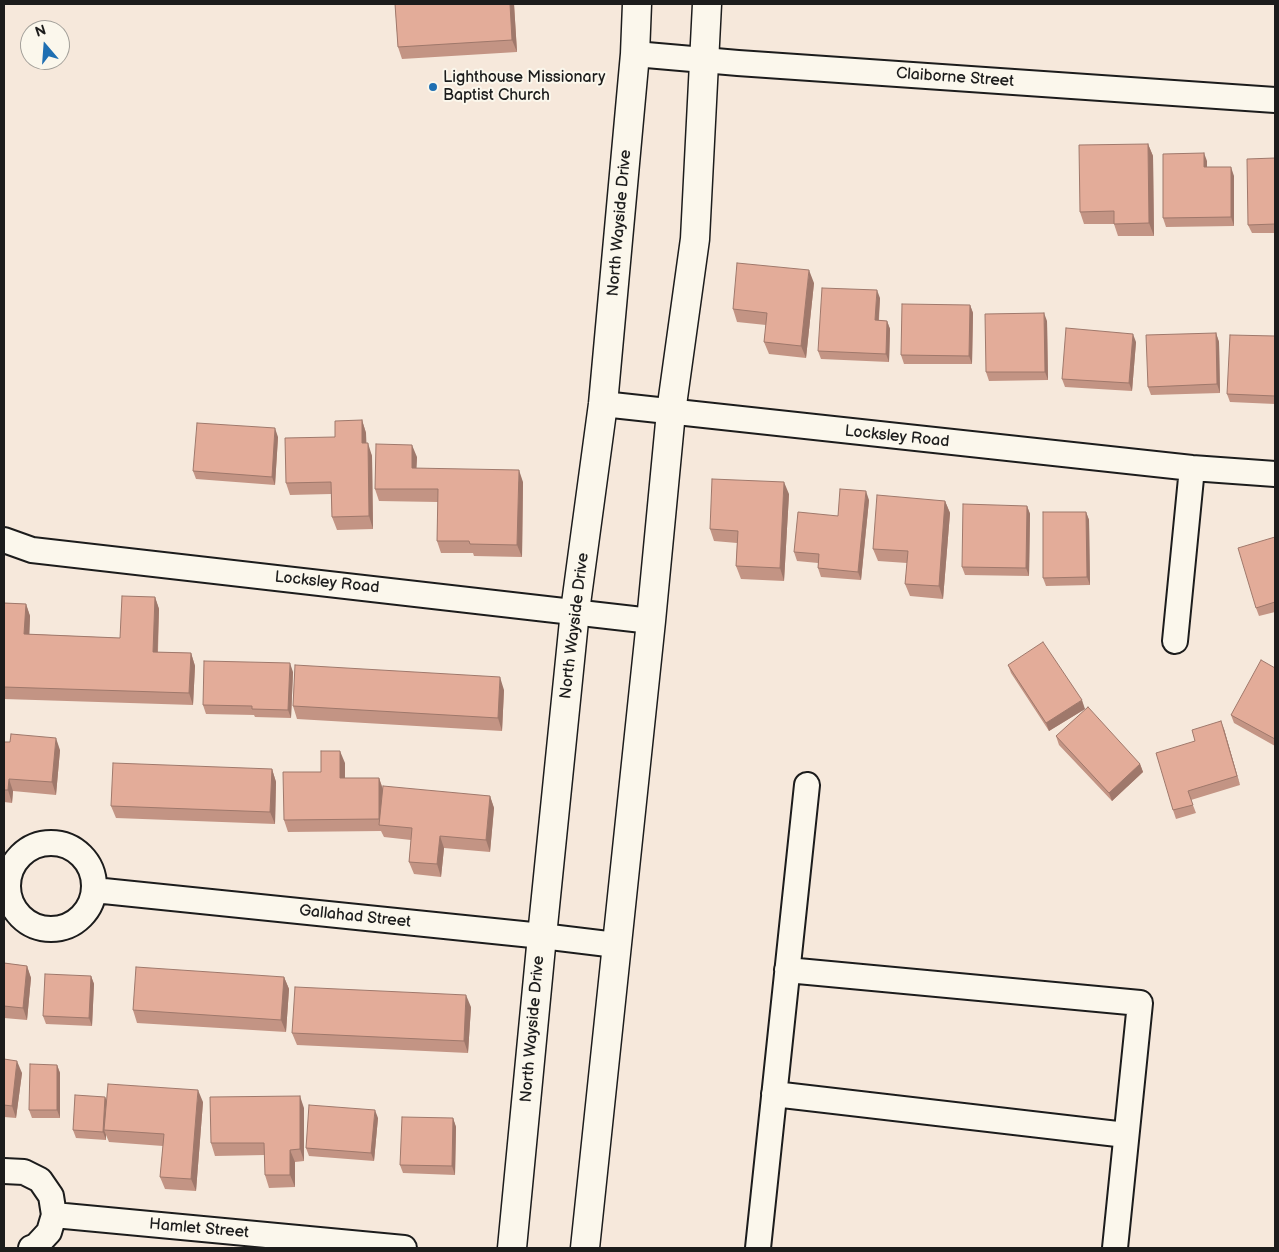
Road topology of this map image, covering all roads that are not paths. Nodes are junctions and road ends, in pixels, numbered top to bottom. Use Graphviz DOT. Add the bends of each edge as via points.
graph roads {
  1 [pos="637,4"];
  2 [pos="707,4"];
  3 [pos="635,54"];
  4 [pos="703,61"];
  5 [pos="1275,100"];
  6 [pos="603,404"];
  7 [pos="671,412"];
  8 [pos="1192,468"];
  9 [pos="1275,474"];
  10 [pos="4,540"];
  11 [pos="575,611"];
  12 [pos="651,621"];
  13 [pos="1175,641"];
  14 [pos="807,785"];
  15 [pos="6,881"];
  16 [pos="94,890"];
  17 [pos="542,936"];
  18 [pos="616,946"];
  19 [pos="787,970"];
  20 [pos="774,1094"];
  21 [pos="1126,1134"];
  22 [pos="4,1171"];
  23 [pos="54,1215"];
  24 [pos="31,1248"];
  25 [pos="404,1248"];
  26 [pos="512,1248"];
  27 [pos="585,1248"];
  28 [pos="758,1248"];
  29 [pos="1115,1248"];
  1 -- 3 [label="main road, North Wayside Drive"];
  2 -- 4 [label="main road"];
  3 -- 4 [label="street, Claiborne Street"];
  3 -- 6 [label="main road, North Wayside Drive"];
  4 -- 5 [label="street, Claiborne Street"];
  4 -- 7 [label="main road" via="695,239"];
  6 -- 7 [label="street, Locksley Road"];
  6 -- 11 [label="main road, North Wayside Drive"];
  7 -- 8 [label="street, Locksley Road"];
  7 -- 12 [label="main road"];
  8 -- 9 [label="street, Locksley Road"];
  8 -- 13 [label="street"];
  10 -- 11 [label="street, Locksley Road" via="32,550"];
  11 -- 12 [label="street, Locksley Road"];
  11 -- 17 [label="main road, North Wayside Drive"];
  12 -- 18 [label="main road"];
  14 -- 19 [label="street"];
  15 -- 16 [label="street" via="19,857 29,849 55,843 80,854 93,877"];
  15 -- 16 [label="street" via="13,908 27,922 46,929 60,928 83,915"];
  16 -- 17 [label="street, Gallahad Street"];
  17 -- 18 [label="street, Gallahad Street"];
  17 -- 26 [label="main road, North Wayside Drive"];
  18 -- 27 [label="main road"];
  19 -- 20 [label="street"];
  19 -- 21 [label="street" via="1140,1003"];
  20 -- 21 [label="street"];
  20 -- 28 [label="street"];
  21 -- 29 [label="street"];
  22 -- 23 [label="street" via="24,1172 40,1180 51,1196"];
  23 -- 24 [label="street" via="49,1232"];
  23 -- 25 [label="street, Hamlet Street"];
}
